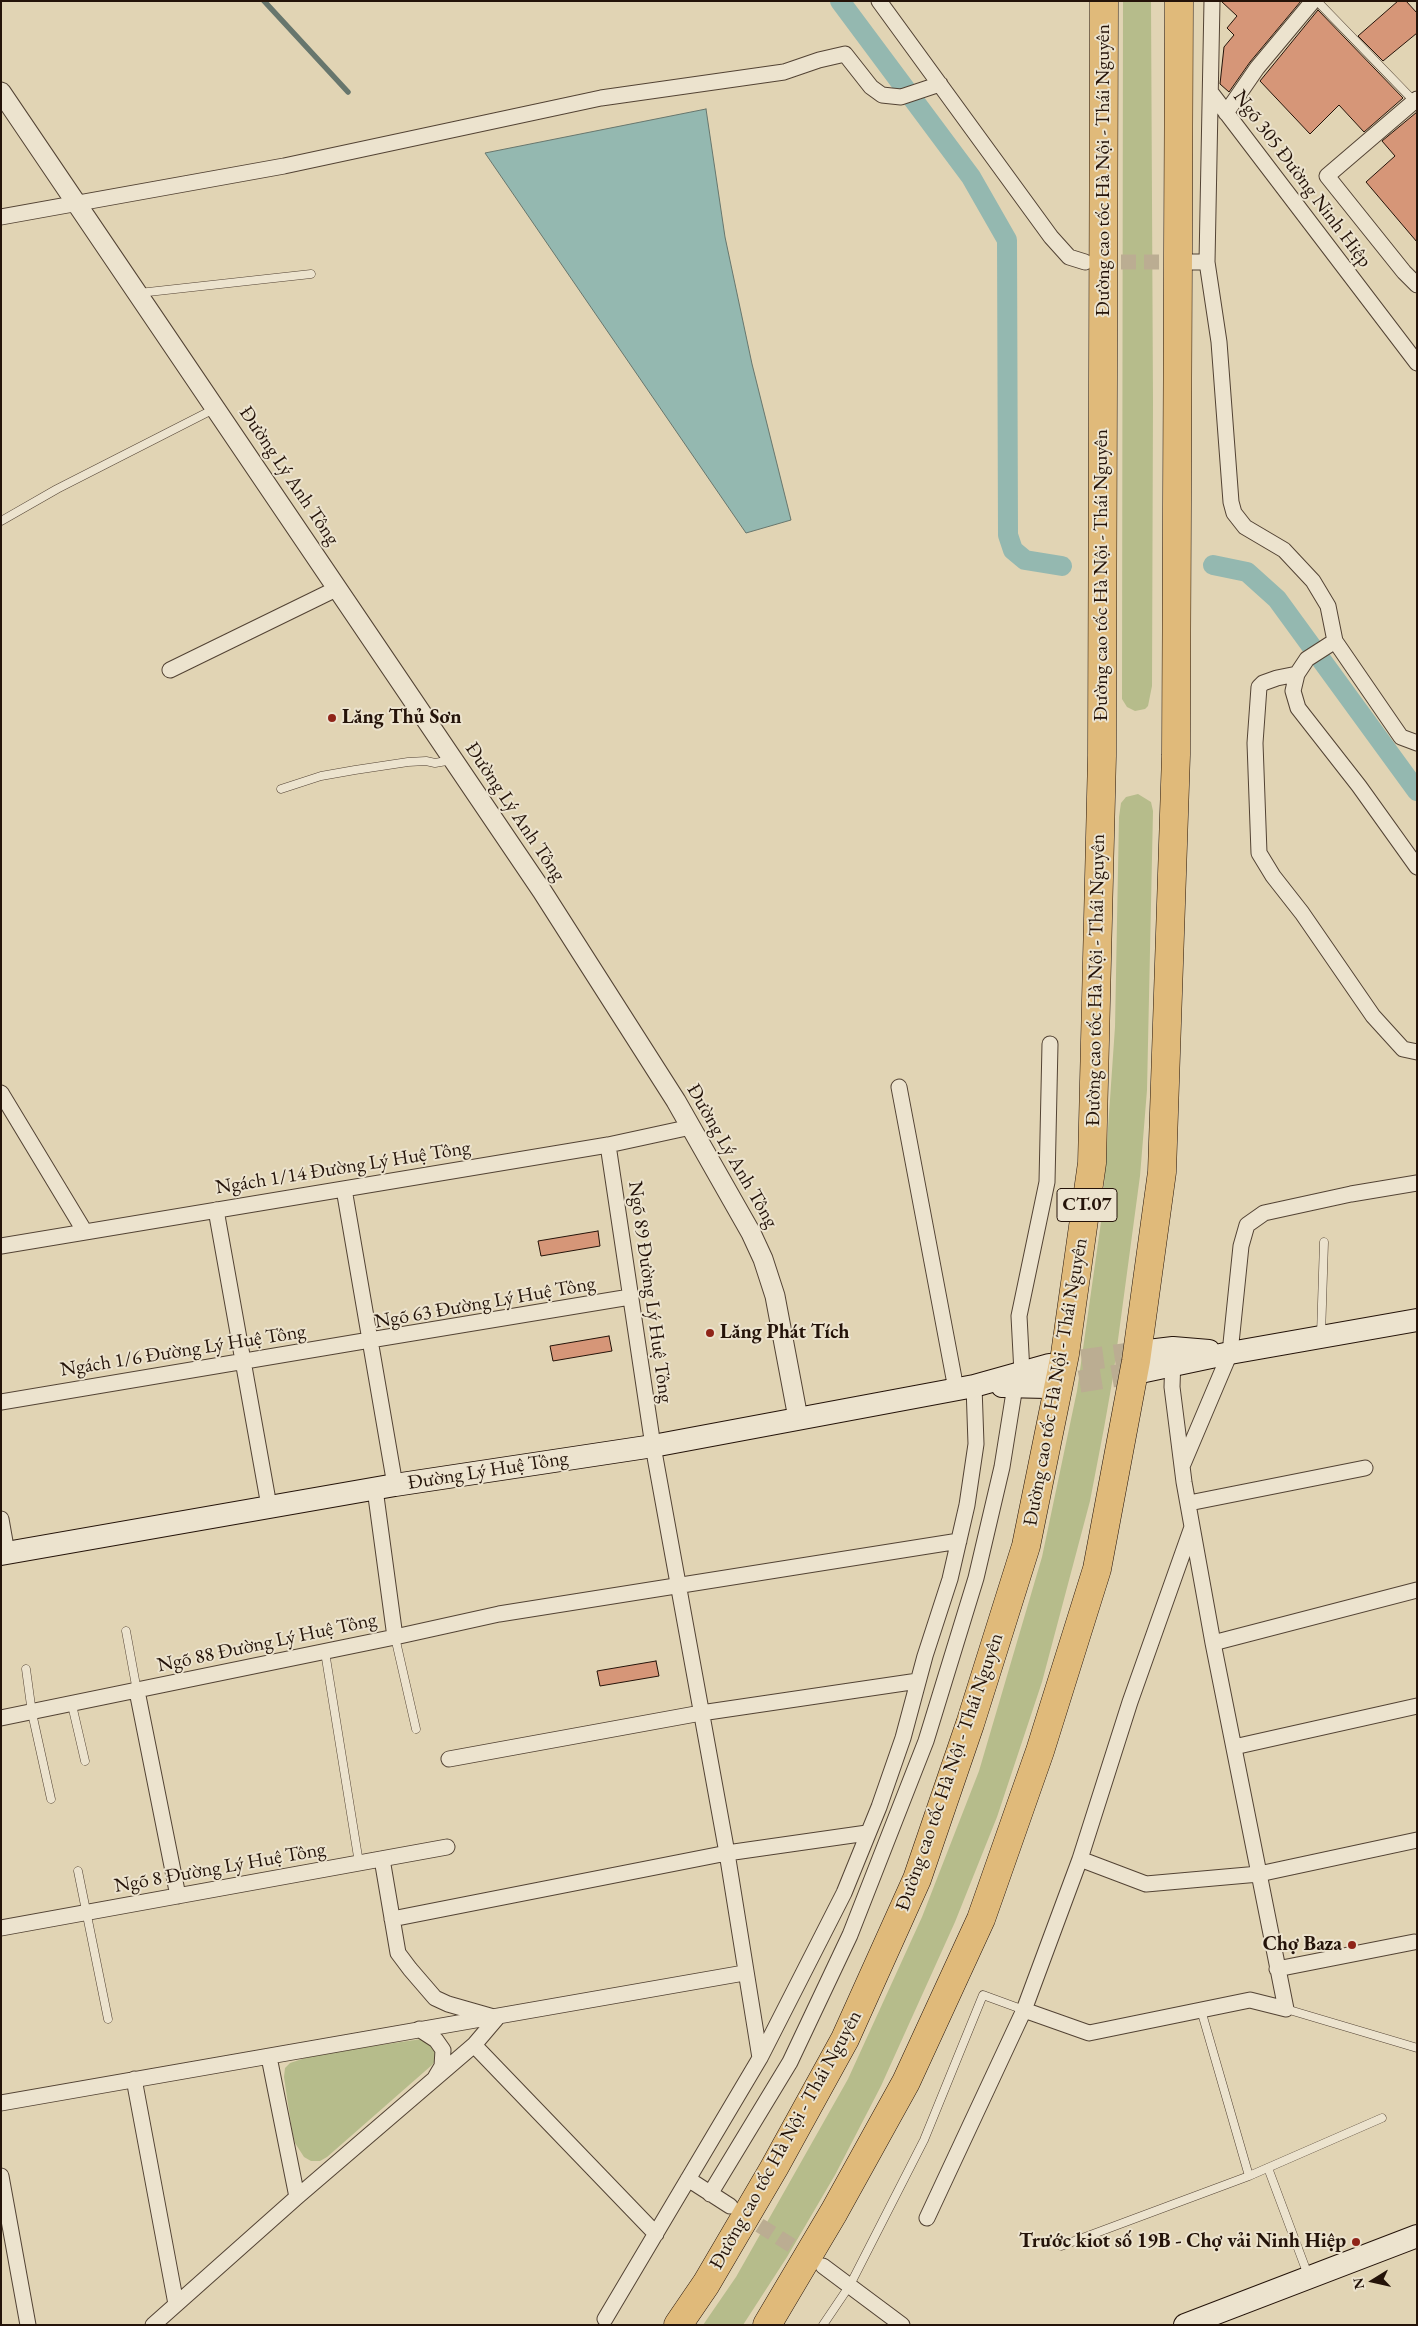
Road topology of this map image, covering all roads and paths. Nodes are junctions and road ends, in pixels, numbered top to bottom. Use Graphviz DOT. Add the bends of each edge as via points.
graph roads {
  1 [pos="879,1"];
  2 [pos="1104,1"];
  3 [pos="1179,1"];
  4 [pos="1212,1"];
  5 [pos="1313,1"];
  6 [pos="1317,1"];
  7 [pos="940,84"];
  8 [pos="1,92"];
  9 [pos="1212,94"];
  10 [pos="1416,102"];
  11 [pos="1226,113"];
  12 [pos="78,203"];
  13 [pos="1,218"];
  14 [pos="1085,262"];
  15 [pos="1184,262"];
  16 [pos="1207,262"];
  17 [pos="311,274"];
  18 [pos="1417,285"];
  19 [pos="139,293"];
  20 [pos="1417,363"];
  21 [pos="216,407"];
  22 [pos="1,521"];
  23 [pos="338,588"];
  24 [pos="1331,644"];
  25 [pos="170,670"];
  26 [pos="1297,674"];
  27 [pos="1417,743"];
  28 [pos="453,760"];
  29 [pos="281,789"];
  30 [pos="1417,867"];
  31 [pos="1050,1044"];
  32 [pos="1417,1052"];
  33 [pos="899,1087"];
  34 [pos="1,1093"];
  35 [pos="691,1127"];
  36 [pos="608,1145"];
  37 [pos="1417,1182"];
  38 [pos="344,1189"];
  39 [pos="216,1210"];
  40 [pos="85,1232"];
  41 [pos="1324,1242"];
  42 [pos="1,1246"];
  43 [pos="630,1297"];
  44 [pos="1417,1320"];
  45 [pos="1321,1337"];
  46 [pos="370,1340"];
  47 [pos="1230,1353"];
  48 [pos="1173,1357"];
  49 [pos="1146,1361"];
  50 [pos="242,1362"];
  51 [pos="1048,1376"];
  52 [pos="1018,1380"];
  53 [pos="965,1388"];
  54 [pos="1,1402"];
  55 [pos="798,1418"];
  56 [pos="653,1446"];
  57 [pos="1183,1464"];
  58 [pos="1365,1468"];
  59 [pos="385,1487"];
  60 [pos="1189,1504"];
  61 [pos="269,1506"];
  62 [pos="1,1519"];
  63 [pos="1193,1526"];
  64 [pos="959,1540"];
  65 [pos="4,1554"];
  66 [pos="679,1583"];
  67 [pos="1417,1590"];
  68 [pos="126,1631"];
  69 [pos="395,1637"];
  70 [pos="1214,1644"];
  71 [pos="325,1652"];
  72 [pos="26,1669"];
  73 [pos="918,1681"];
  74 [pos="137,1691"];
  75 [pos="72,1705"];
  76 [pos="1417,1706"];
  77 [pos="32,1713"];
  78 [pos="701,1714"];
  79 [pos="1,1718"];
  80 [pos="416,1730"];
  81 [pos="1234,1747"];
  82 [pos="449,1759"];
  83 [pos="84,1761"];
  84 [pos="51,1799"];
  85 [pos="868,1833"];
  86 [pos="1417,1840"];
  87 [pos="447,1848"];
  88 [pos="727,1853"];
  89 [pos="382,1859"];
  90 [pos="1080,1859"];
  91 [pos="359,1863"];
  92 [pos="78,1871"];
  93 [pos="1259,1874"];
  94 [pos="178,1896"];
  95 [pos="86,1912"];
  96 [pos="392,1919"];
  97 [pos="1,1928"];
  98 [pos="1416,1942"];
  99 [pos="1278,1969"];
  100 [pos="744,1973"];
  101 [pos="1286,2009"];
  102 [pos="1024,2010"];
  103 [pos="1201,2010"];
  104 [pos="497,2018"];
  105 [pos="108,2019"];
  106 [pos="419,2029"];
  107 [pos="474,2045"];
  108 [pos="1417,2048"];
  109 [pos="269,2057"];
  110 [pos="760,2058"];
  111 [pos="435,2078"];
  112 [pos="134,2080"];
  113 [pos="1,2103"];
  114 [pos="1382,2118"];
  115 [pos="1268,2168"];
  116 [pos="1,2176"];
  117 [pos="1250,2176"];
  118 [pos="688,2179"];
  119 [pos="710,2194"];
  120 [pos="297,2197"];
  121 [pos="730,2206"];
  122 [pos="927,2218"];
  123 [pos="656,2234"];
  124 [pos="1417,2236"];
  125 [pos="1061,2246"];
  126 [pos="823,2266"];
  127 [pos="1309,2277"];
  128 [pos="850,2285"];
  129 [pos="176,2304"];
  130 [pos="605,2319"];
  131 [pos="28,2325"];
  132 [pos="153,2325"];
  133 [pos="678,2325"];
  134 [pos="767,2325"];
  135 [pos="823,2325"];
  136 [pos="902,2325"];
  137 [pos="1185,2325"];
  1 -- 7 [label="street"];
  2 -- 133 [label="highway, Đường cao tốc Hà Nội - Thái Nguyên / CT.07" via="1102,756 1092,1163 1065,1354 1026,1546 917,1879 841,2048 770,2176"];
  3 -- 134 [label="highway" via="1176,765 1162,1172 1136,1361 1097,1569 1040,1751 981,1918 906,2082"];
  4 -- 9 [label="street, Ngõ 305 Đường Ninh Hiệp"];
  5 -- 11 [label="street" via="1257,68"];
  6 -- 10 [label="lane"];
  7 -- 12 [label="street" via="901,97 882,95 871,87 846,54 784,72 601,98 284,166"];
  7 -- 14 [label="street" via="1051,237 1069,257"];
  8 -- 12 [label="street, Đường Lý Anh Tông"];
  9 -- 11 [label="street, Ngõ 305 Đường Ninh Hiệp"];
  9 -- 16 [label="street"];
  10 -- 18 [label="street" via="1326,176"];
  11 -- 20 [label="street, Ngõ 305 Đường Ninh Hiệp"];
  12 -- 13 [label="street"];
  12 -- 19 [label="street, Đường Lý Anh Tông"];
  15 -- 16 [label="street"];
  16 -- 24 [label="street" via="1234,513 1245,527 1284,550 1313,582 1328,606"];
  17 -- 19 [label="lane"];
  19 -- 21 [label="street, Đường Lý Anh Tông"];
  21 -- 22 [label="lane"];
  21 -- 23 [label="street, Đường Lý Anh Tông"];
  23 -- 25 [label="street"];
  23 -- 28 [label="street, Đường Lý Anh Tông"];
  24 -- 26 [label="street" via="1307,659"];
  24 -- 27 [label="street" via="1401,737"];
  26 -- 30 [label="street" via="1293,691 1298,708"];
  26 -- 32 [label="street" via="1277,678 1259,687 1255,742 1258,853 1373,1016 1403,1050"];
  28 -- 29 [label="lane" via="408,762 355,770 321,776"];
  28 -- 35 [label="street, Đường Lý Anh Tông" via="542,891"];
  31 -- 52 [label="street" via="1047,1182 1019,1316"];
  33 -- 53 [label="street"];
  34 -- 40 [label="street"];
  35 -- 36 [label="street, Ngách 1/14 Đường Lý Huệ Tông"];
  35 -- 55 [label="street, Đường Lý Anh Tông" via="764,1259 775,1296"];
  36 -- 38 [label="street, Ngách 1/14 Đường Lý Huệ Tông"];
  36 -- 43 [label="street, Ngõ 89 Đường Lý Huệ Tông"];
  37 -- 47 [label="street" via="1264,1213 1246,1226"];
  38 -- 39 [label="street, Ngách 1/14 Đường Lý Huệ Tông"];
  38 -- 46 [label="street"];
  39 -- 40 [label="street, Ngách 1/14 Đường Lý Huệ Tông"];
  39 -- 50 [label="street"];
  40 -- 42 [label="street, Ngách 1/14 Đường Lý Huệ Tông"];
  41 -- 45 [label="lane"];
  43 -- 46 [label="street, Ngõ 63 Đường Lý Huệ Tông"];
  43 -- 56 [label="street, Ngõ 89 Đường Lý Huệ Tông"];
  44 -- 45 [label="main road"];
  45 -- 47 [label="main road"];
  46 -- 50 [label="street, Ngách 1/6 Đường Lý Huệ Tông"];
  46 -- 59 [label="street, Ngõ 63 Đường Lý Huệ Tông"];
  47 -- 48 [label="main road"];
  47 -- 57 [label="street"];
  48 -- 49 [label="main road"];
  48 -- 57 [label="street" via="1172,1387"];
  50 -- 54 [label="street, Ngách 1/6 Đường Lý Huệ Tông"];
  50 -- 61 [label="street"];
  51 -- 52 [label="main road, Đường Lý Huệ Tông"];
  52 -- 53 [label="main road, Đường Lý Huệ Tông"];
  52 -- 119 [label="street" via="976,1578 926,1741 850,1934 790,2062"];
  53 -- 55 [label="main road, Đường Lý Huệ Tông"];
  53 -- 64 [label="street" via="976,1444"];
  55 -- 56 [label="main road, Đường Lý Huệ Tông"];
  56 -- 59 [label="main road, Đường Lý Huệ Tông"];
  56 -- 66 [label="street, Ngõ 89 Đường Lý Huệ Tông"];
  57 -- 60 [label="street"];
  58 -- 60 [label="street"];
  59 -- 61 [label="main road, Đường Lý Huệ Tông"];
  59 -- 69 [label="street, Ngõ 88 Đường Lý Huệ Tông"];
  60 -- 63 [label="street"];
  61 -- 65 [label="main road, Đường Lý Huệ Tông"];
  62 -- 65 [label="street"];
  63 -- 70 [label="street"];
  63 -- 90 [label="street" via="1130,1702"];
  64 -- 66 [label="street"];
  64 -- 73 [label="street"];
  66 -- 69 [label="street" via="499,1614"];
  66 -- 78 [label="street, Ngõ 89 Đường Lý Huệ Tông"];
  67 -- 70 [label="street"];
  68 -- 74 [label="lane"];
  69 -- 71 [label="street, Ngõ 88 Đường Lý Huệ Tông"];
  69 -- 80 [label="lane"];
  70 -- 81 [label="street"];
  71 -- 74 [label="street, Ngõ 88 Đường Lý Huệ Tông"];
  71 -- 91 [label="lane"];
  72 -- 77 [label="lane"];
  73 -- 78 [label="street"];
  73 -- 85 [label="street" via="903,1738"];
  74 -- 75 [label="street, Ngõ 88 Đường Lý Huệ Tông"];
  74 -- 94 [label="street"];
  75 -- 77 [label="street, Ngõ 88 Đường Lý Huệ Tông"];
  75 -- 83 [label="lane"];
  76 -- 81 [label="street"];
  77 -- 79 [label="street, Ngõ 88 Đường Lý Huệ Tông"];
  77 -- 84 [label="lane"];
  78 -- 82 [label="street"];
  78 -- 88 [label="street, Ngõ 89 Đường Lý Huệ Tông"];
  81 -- 93 [label="street"];
  85 -- 88 [label="street"];
  85 -- 110 [label="street" via="844,1893"];
  86 -- 93 [label="street"];
  87 -- 89 [label="street, Ngõ 8 Đường Lý Huệ Tông"];
  88 -- 96 [label="street"];
  88 -- 100 [label="street, Ngõ 89 Đường Lý Huệ Tông"];
  89 -- 91 [label="street, Ngõ 8 Đường Lý Huệ Tông"];
  89 -- 96 [label="street"];
  90 -- 93 [label="street" via="1146,1884"];
  90 -- 102 [label="street"];
  91 -- 94 [label="street, Ngõ 8 Đường Lý Huệ Tông"];
  92 -- 95 [label="lane"];
  93 -- 99 [label="street"];
  94 -- 95 [label="street, Ngõ 8 Đường Lý Huệ Tông"];
  95 -- 97 [label="street, Ngõ 8 Đường Lý Huệ Tông"];
  95 -- 105 [label="lane"];
  96 -- 104 [label="street" via="398,1953 436,1998"];
  98 -- 99 [label="street"];
  99 -- 101 [label="street"];
  100 -- 104 [label="street"];
  100 -- 110 [label="street, Ngõ 89 Đường Lý Huệ Tông"];
  101 -- 103 [label="street" via="1250,2000"];
  101 -- 108 [label="lane"];
  102 -- 103 [label="street" via="1089,2033"];
  102 -- 122 [label="street"];
  102 -- 128 [label="lane" via="983,1995 924,2140"];
  103 -- 117 [label="lane"];
  104 -- 106 [label="street"];
  104 -- 107 [label="street"];
  106 -- 109 [label="street"];
  106 -- 111 [label="street" via="436,2040 443,2050 442,2066"];
  107 -- 111 [label="street"];
  107 -- 123 [label="street"];
  109 -- 112 [label="street"];
  109 -- 120 [label="street"];
  110 -- 118 [label="street"];
  111 -- 120 [label="street"];
  112 -- 113 [label="street"];
  112 -- 129 [label="street"];
  114 -- 115 [label="lane"];
  115 -- 117 [label="lane"];
  115 -- 127 [label="lane"];
  116 -- 131 [label="street"];
  117 -- 125 [label="lane"];
  118 -- 119 [label="street"];
  118 -- 123 [label="street"];
  119 -- 121 [label="street"];
  120 -- 129 [label="street"];
  123 -- 130 [label="street"];
  124 -- 127 [label="main road"];
  126 -- 128 [label="street"];
  127 -- 137 [label="main road"];
  128 -- 135 [label="lane"];
  128 -- 136 [label="street"];
  129 -- 132 [label="street"];
}
